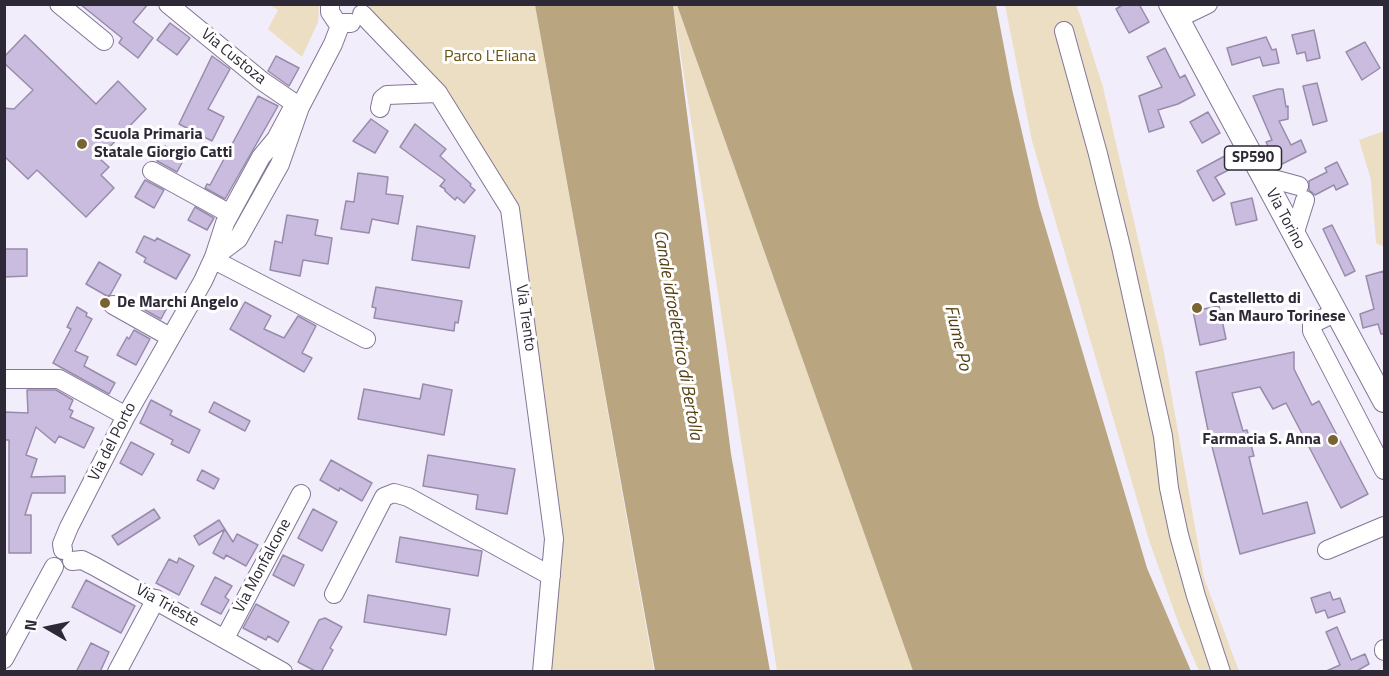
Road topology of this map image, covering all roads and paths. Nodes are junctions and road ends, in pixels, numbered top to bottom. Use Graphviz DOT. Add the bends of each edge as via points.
graph roads {
  1 [pos="58,4"];
  2 [pos="168,4"];
  3 [pos="330,4"];
  4 [pos="1208,4"];
  5 [pos="362,9"];
  6 [pos="1174,12"];
  7 [pos="341,23"];
  8 [pos="1064,31"];
  9 [pos="104,41"];
  10 [pos="438,93"];
  11 [pos="300,107"];
  12 [pos="380,108"];
  13 [pos="265,153"];
  14 [pos="280,164"];
  15 [pos="152,171"];
  16 [pos="1262,176"];
  17 [pos="227,218"];
  18 [pos="241,235"];
  19 [pos="1294,235"];
  20 [pos="213,259"];
  21 [pos="113,305"];
  22 [pos="1336,312"];
  23 [pos="170,337"];
  24 [pos="366,339"];
  25 [pos="4,379"];
  26 [pos="1384,401"];
  27 [pos="126,416"];
  28 [pos="1384,470"];
  29 [pos="301,494"];
  30 [pos="1384,526"];
  31 [pos="1327,550"];
  32 [pos="68,556"];
  33 [pos="551,576"];
  34 [pos="334,594"];
  35 [pos="156,599"];
  36 [pos="225,638"];
  37 [pos="4,659"];
  38 [pos="260,665"];
  39 [pos="117,672"];
  40 [pos="284,672"];
  41 [pos="542,672"];
  42 [pos="1221,672"];
  1 -- 9 [label="street"];
  2 -- 11 [label="street, Via Custoza"];
  3 -- 7 [label="street" via="332,17"];
  4 -- 6 [label="street"];
  5 -- 7 [label="street" via="351,23"];
  5 -- 10 [label="street, Via Trento"];
  6 -- 16 [label="main road, Via Torino / SP590"];
  7 -- 11 [label="street, Via del Porto"];
  8 -- 42 [label="street" via="1118,237 1163,436 1179,535"];
  10 -- 12 [label="street" via="387,95"];
  10 -- 33 [label="street, Via Trento" via="510,209 528,384 554,539"];
  11 -- 13 [label="street, Via del Porto" via="291,111"];
  11 -- 14 [label="street, Via del Porto"];
  13 -- 14 [label="street" via="272,149 278,152"];
  13 -- 17 [label="street, Via del Porto"];
  14 -- 18 [label="street, Via del Porto"];
  15 -- 17 [label="street"];
  16 -- 19 [label="main road, Via Torino / SP590"];
  16 -- 19 [label="street" via="1302,193"];
  17 -- 18 [label="street" via="226,233"];
  17 -- 20 [label="street, Via del Porto"];
  18 -- 20 [label="street, Via del Porto"];
  19 -- 22 [label="main road, Via Torino / SP590"];
  20 -- 23 [label="street, Via del Porto"];
  20 -- 24 [label="street"];
  21 -- 23 [label="street"];
  22 -- 26 [label="main road, Via Torino / SP590"];
  22 -- 28 [label="street" via="1312,324 1312,331"];
  23 -- 27 [label="street, Via del Porto"];
  25 -- 27 [label="street" via="59,379"];
  27 -- 32 [label="street, Via del Porto" via="69,527 62,544"];
  29 -- 36 [label="street, Via Monfalcone"];
  30 -- 31 [label="street"];
  32 -- 35 [label="street, Via Trieste"];
  32 -- 37 [label="street, Via del Porto" via="58,551 53,556 54,567"];
  33 -- 34 [label="street" via="408,497 394,493 384,497"];
  33 -- 41 [label="street, Via Trento"];
  35 -- 36 [label="street, Via Trieste"];
  35 -- 39 [label="street"];
  36 -- 38 [label="street, Via Trieste"];
  38 -- 40 [label="street, Via Trieste"];
}
